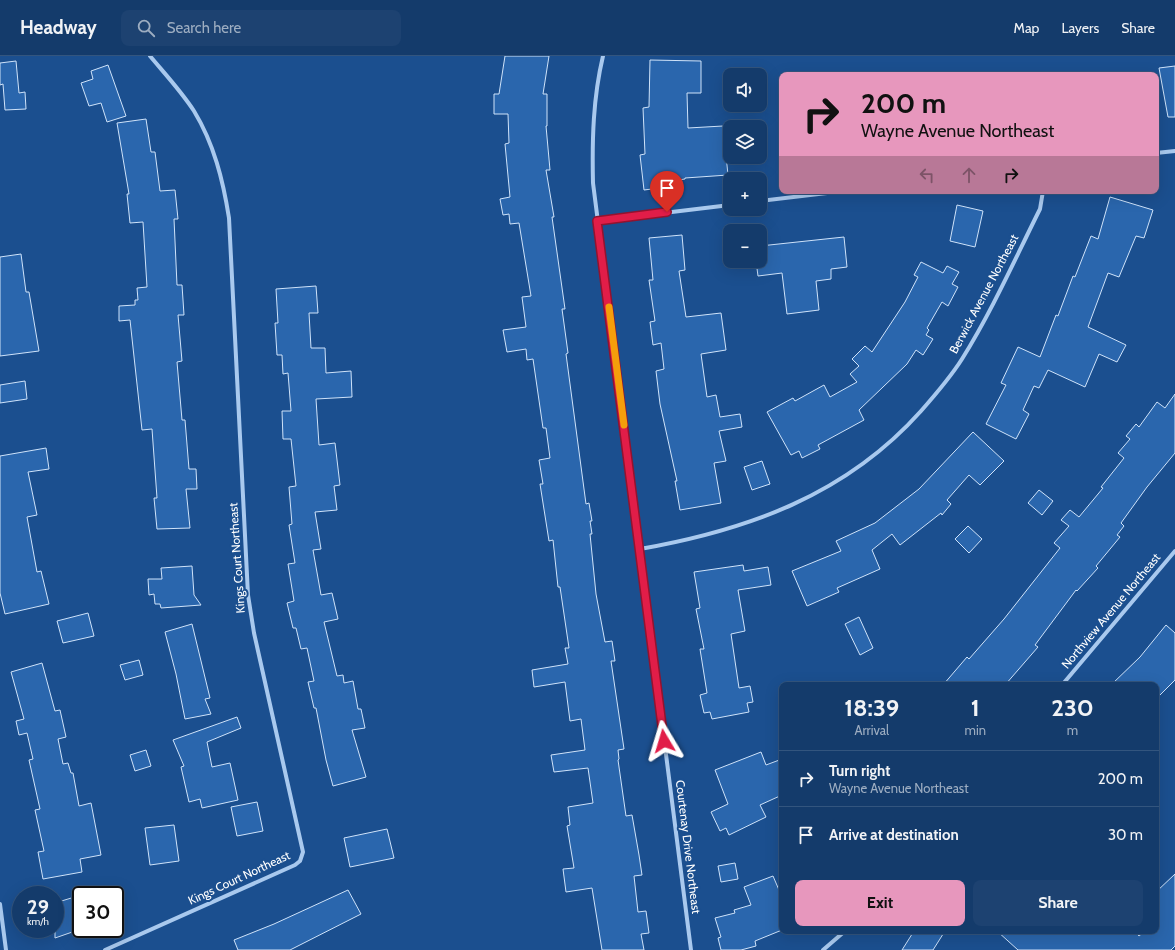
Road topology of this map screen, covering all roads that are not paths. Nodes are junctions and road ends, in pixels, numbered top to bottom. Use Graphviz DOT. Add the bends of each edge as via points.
graph roads {
  1 [pos="150,56"];
  2 [pos="604,56"];
  3 [pos="1175,151"];
  4 [pos="1159,154"];
  5 [pos="819,194"];
  6 [pos="1042,194"];
  7 [pos="767,200"];
  8 [pos="723,206"];
  9 [pos="597,221"];
  10 [pos="640,549"];
  11 [pos="1175,550"];
  12 [pos="1065,682"];
  13 [pos="0,904"];
  14 [pos="842,934"];
  15 [pos="6,950"];
  16 [pos="105,950"];
  17 [pos="691,950"];
  18 [pos="823,950"];
  1 -- 16 [label="street, Kings Court Northeast" via="194,112 212,146 224,183 248,595 254,633 303,852 300,861 295,865"];
  2 -- 9 [label="street, Courtenay Drive Northeast" via="594,110 592,146"];
  3 -- 4 [label="street"];
  5 -- 7 [label="street"];
  6 -- 10 [label="street, Berwick Avenue Northeast" via="1040,208 962,359 942,387 902,432 849,474 790,507 740,526 673,544"];
  8 -- 9 [label="street"];
  9 -- 10 [label="street, Courtenay Drive Northeast"];
  10 -- 17 [label="street, Courtenay Drive Northeast"];
  11 -- 12 [label="street, Northview Avenue Northeast"];
  13 -- 15 [label="street"];
  14 -- 18 [label="street"];
}
